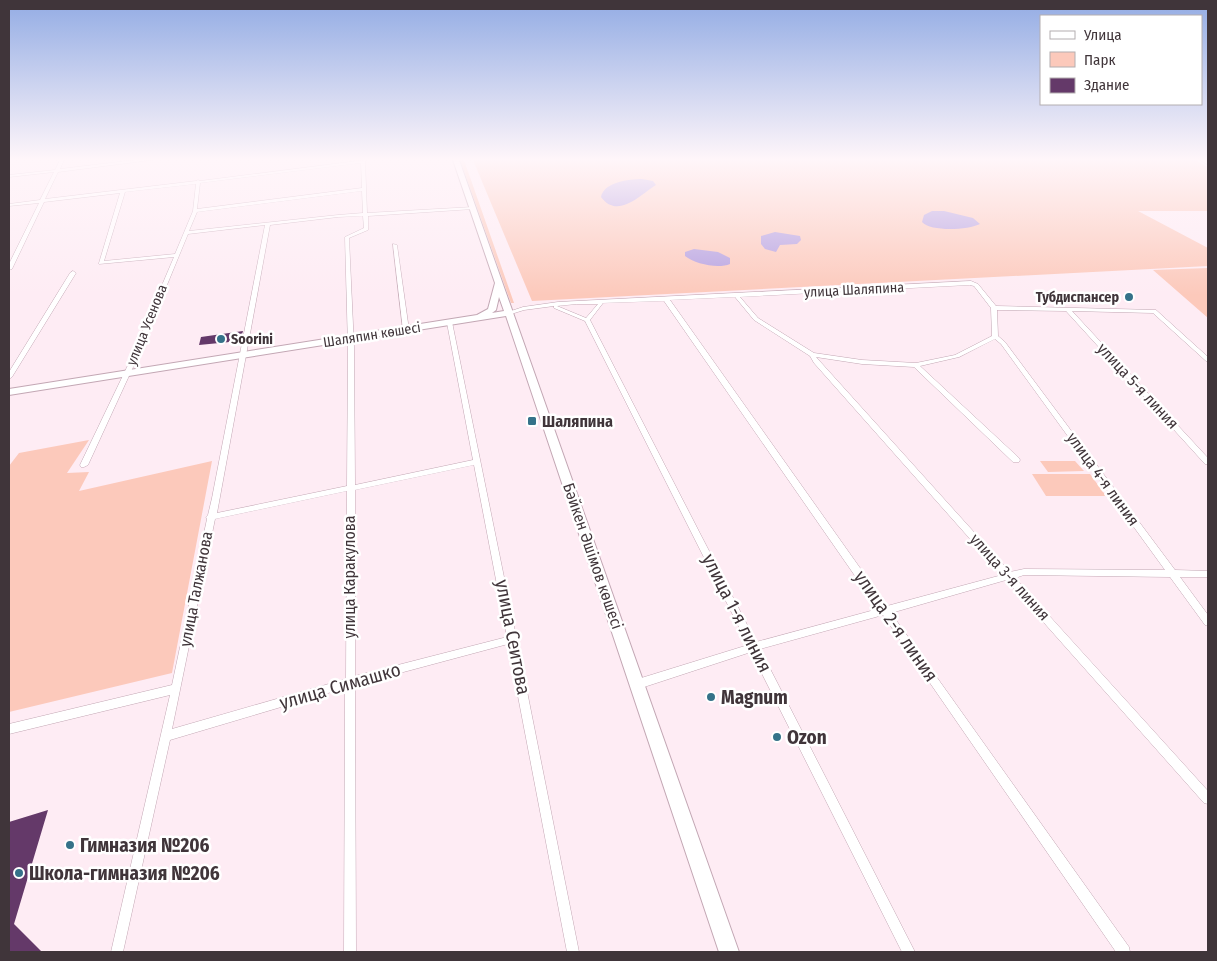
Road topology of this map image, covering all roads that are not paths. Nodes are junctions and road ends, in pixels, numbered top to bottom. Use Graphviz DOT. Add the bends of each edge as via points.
graph roads {
  1 [pos="42,205"];
  2 [pos="119,205"];
  3 [pos="196,205"];
  4 [pos="245,205"];
  5 [pos="366,205"];
  6 [pos="472,205"];
  7 [pos="473,208"];
  8 [pos="195,211"];
  9 [pos="366,213"];
  10 [pos="268,224"];
  11 [pos="185,234"];
  12 [pos="395,245"];
  13 [pos="176,255"];
  14 [pos="9,269"];
  15 [pos="72,273"];
  16 [pos="499,282"];
  17 [pos="737,296"];
  18 [pos="666,299"];
  19 [pos="601,303"];
  20 [pos="552,306"];
  21 [pos="994,308"];
  22 [pos="1068,310"];
  23 [pos="508,313"];
  24 [pos="587,320"];
  25 [pos="450,323"];
  26 [pos="406,330"];
  27 [pos="995,337"];
  28 [pos="350,338"];
  29 [pos="812,355"];
  30 [pos="244,356"];
  31 [pos="1208,360"];
  32 [pos="916,365"];
  33 [pos="126,375"];
  34 [pos="9,377"];
  35 [pos="9,392"];
  36 [pos="1016,460"];
  37 [pos="477,462"];
  38 [pos="1208,462"];
  39 [pos="84,465"];
  40 [pos="350,488"];
  41 [pos="210,517"];
  42 [pos="1173,574"];
  43 [pos="1208,574"];
  44 [pos="1010,576"];
  45 [pos="885,610"];
  46 [pos="1208,622"];
  47 [pos="513,639"];
  48 [pos="754,647"];
  49 [pos="349,682"];
  50 [pos="638,684"];
  51 [pos="176,689"];
  52 [pos="9,729"];
  53 [pos="167,736"];
  54 [pos="1208,799"];
  55 [pos="118,952"];
  56 [pos="350,952"];
  57 [pos="573,952"];
  58 [pos="729,952"];
  59 [pos="909,952"];
  60 [pos="1124,952"];
  1 -- 14 [label="street"];
  2 -- 13 [label="street" via="101,263"];
  3 -- 8 [label="street, улица Усенова"];
  4 -- 8 [label="street"];
  5 -- 9 [label="street"];
  6 -- 7 [label="main road, Бәйкен Әшімов көшесі"];
  7 -- 9 [label="street"];
  7 -- 16 [label="main road, Бәйкен Әшімов көшесі"];
  8 -- 11 [label="street, улица Усенова"];
  9 -- 10 [label="street"];
  9 -- 28 [label="street, улица Каракулова" via="366,229 347,237"];
  10 -- 11 [label="street"];
  10 -- 30 [label="street, улица Талжанова"];
  11 -- 13 [label="street, улица Усенова"];
  12 -- 26 [label="street"];
  13 -- 33 [label="street, улица Усенова"];
  15 -- 34 [label="street"];
  16 -- 23 [label="main road, Бәйкен Әшімов көшесі"];
  16 -- 25 [label="main road" via="492,310"];
  17 -- 18 [label="street, Шаляпин көшесі"];
  17 -- 21 [label="street, улица Шаляпина" via="971,283"];
  17 -- 29 [label="street" via="756,320"];
  18 -- 19 [label="street, Шаляпин көшесі"];
  18 -- 45 [label="street, улица 2-я линия"];
  19 -- 20 [label="street, Шаляпин көшесі"];
  19 -- 24 [label="street"];
  20 -- 23 [label="street, Шаляпин көшесі"];
  20 -- 24 [label="street"];
  21 -- 22 [label="street"];
  21 -- 27 [label="street"];
  22 -- 31 [label="street" via="1154,311"];
  22 -- 38 [label="street, улица 5-я линия"];
  23 -- 25 [label="main road, Шаляпин көшесі"];
  23 -- 50 [label="main road, Бәйкен Әшімов көшесі"];
  24 -- 48 [label="street, улица 1-я линия"];
  25 -- 26 [label="main road, Шаляпин көшесі"];
  25 -- 37 [label="street, улица Сеитова"];
  26 -- 28 [label="main road, Шаляпин көшесі"];
  27 -- 32 [label="street" via="957,356"];
  27 -- 42 [label="street, улица 4-я линия" via="1003,343"];
  28 -- 30 [label="main road, Шаляпин көшесі"];
  28 -- 40 [label="street, улица Каракулова"];
  29 -- 32 [label="street"];
  29 -- 44 [label="street, улица 3-я линия"];
  30 -- 33 [label="main road, Шаляпин көшесі"];
  30 -- 41 [label="street, улица Талжанова"];
  32 -- 36 [label="street"];
  33 -- 35 [label="main road, Шаляпин көшесі"];
  33 -- 39 [label="street, улица Усенова"];
  37 -- 40 [label="street"];
  37 -- 47 [label="street, улица Сеитова"];
  40 -- 41 [label="street"];
  40 -- 49 [label="street, улица Каракулова"];
  41 -- 51 [label="street, улица Талжанова"];
  42 -- 43 [label="street"];
  42 -- 44 [label="street" via="1024,572"];
  42 -- 46 [label="street, улица 4-я линия"];
  44 -- 45 [label="street"];
  44 -- 54 [label="street, улица 3-я линия"];
  45 -- 48 [label="street"];
  45 -- 60 [label="street, улица 2-я линия"];
  47 -- 49 [label="street, улица Симашко"];
  47 -- 57 [label="street, улица Сеитова"];
  48 -- 50 [label="street"];
  48 -- 59 [label="street, улица 1-я линия"];
  49 -- 53 [label="street, улица Симашко"];
  49 -- 56 [label="street, улица Каракулова"];
  50 -- 58 [label="main road, Бәйкен Әшімов көшесі"];
  51 -- 52 [label="street"];
  51 -- 53 [label="street, улица Талжанова"];
  53 -- 55 [label="street, улица Талжанова"];
}
